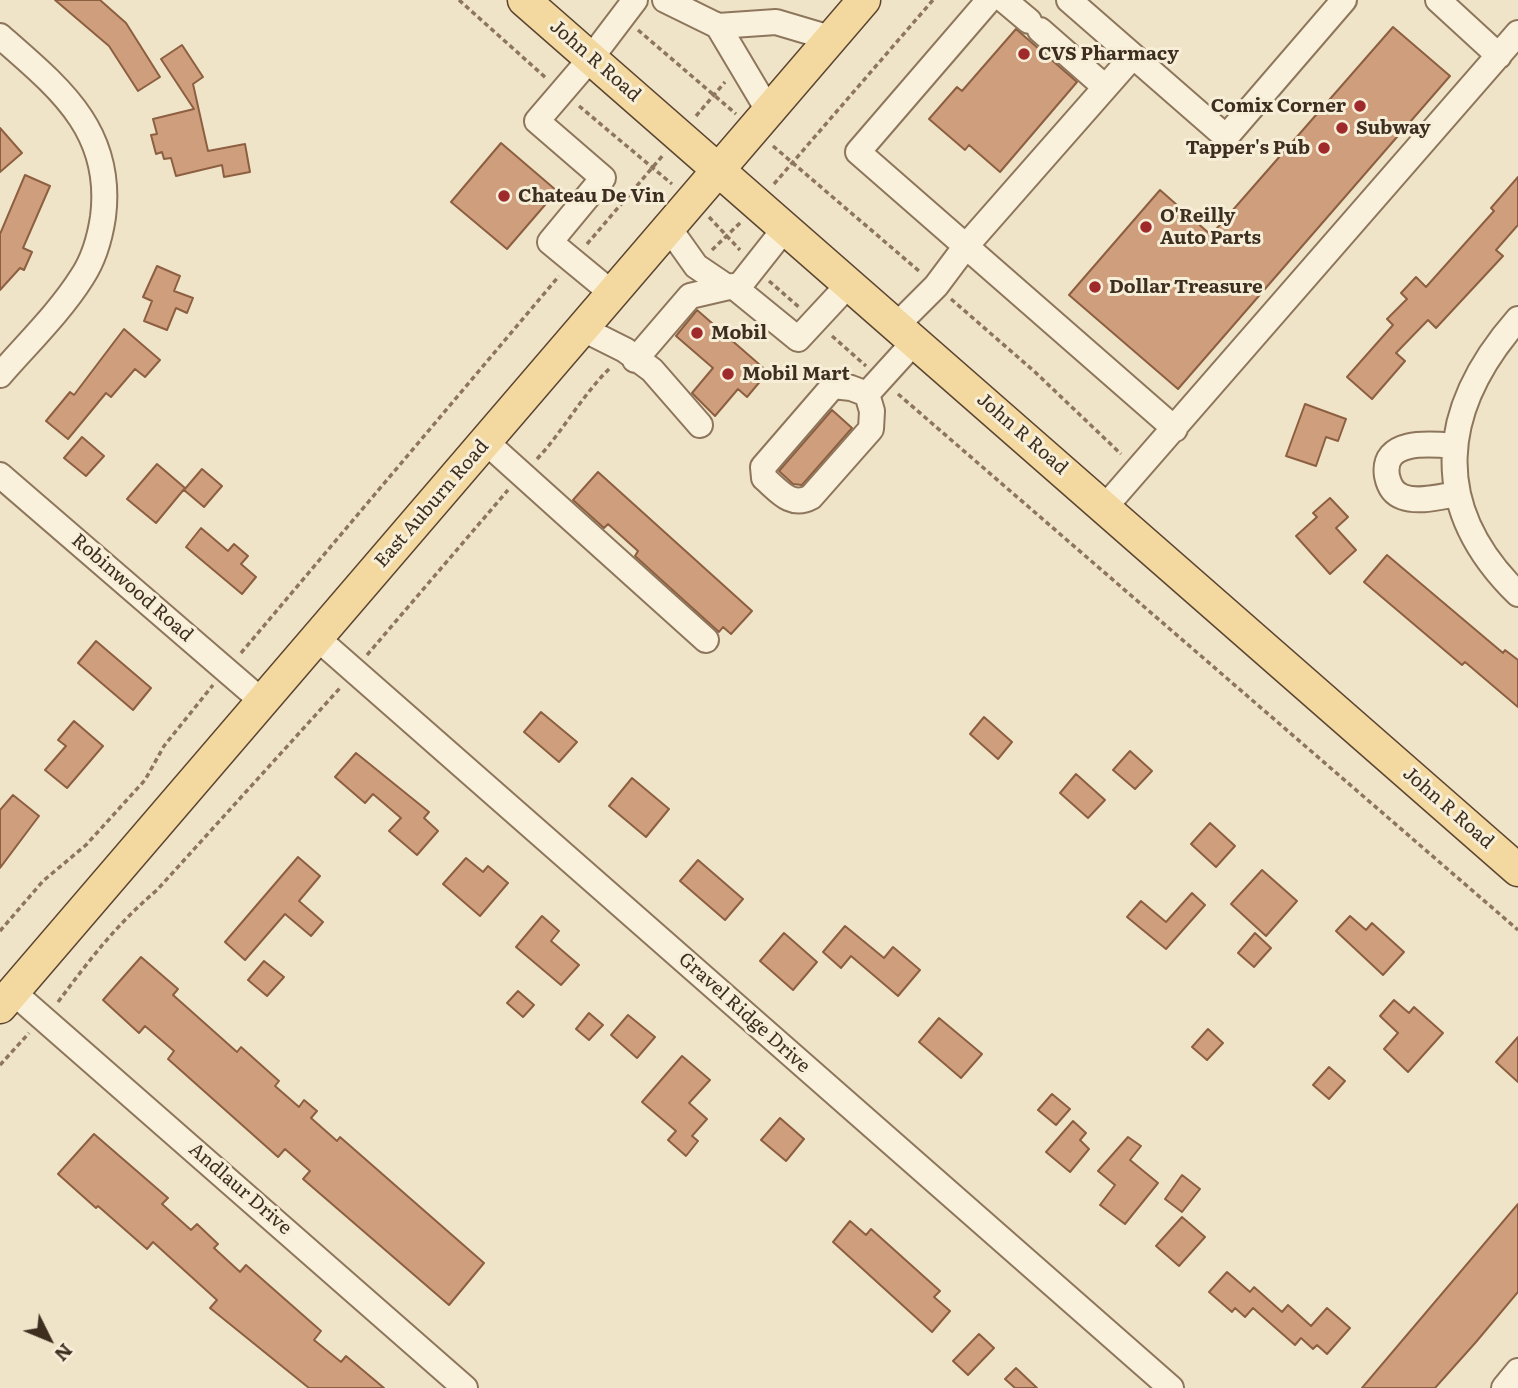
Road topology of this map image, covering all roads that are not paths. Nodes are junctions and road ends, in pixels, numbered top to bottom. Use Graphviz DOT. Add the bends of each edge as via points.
graph roads {
  1 [pos="664,0"];
  2 [pos="864,0"];
  3 [pos="989,0"];
  4 [pos="1004,0"];
  5 [pos="1069,0"];
  6 [pos="1343,0"];
  7 [pos="1438,0"];
  8 [pos="526,1"];
  9 [pos="632,12"];
  10 [pos="718,26"];
  11 [pos="1518,33"];
  12 [pos="0,36"];
  13 [pos="831,38"];
  14 [pos="1133,56"];
  15 [pos="1499,56"];
  16 [pos="591,58"];
  17 [pos="1105,87"];
  18 [pos="768,110"];
  19 [pos="719,169"];
  20 [pos="786,227"];
  21 [pos="669,228"];
  22 [pos="966,246"];
  23 [pos="850,282"];
  24 [pos="732,288"];
  25 [pos="612,294"];
  26 [pos="1518,320"];
  27 [pos="583,329"];
  28 [pos="906,332"];
  29 [pos="626,361"];
  30 [pos="0,375"];
  31 [pos="874,387"];
  32 [pos="701,425"];
  33 [pos="1175,429"];
  34 [pos="486,442"];
  35 [pos="1455,446"];
  36 [pos="0,475"];
  37 [pos="1458,494"];
  38 [pos="1105,507"];
  39 [pos="1518,594"];
  40 [pos="317,638"];
  41 [pos="706,640"];
  42 [pos="263,702"];
  43 [pos="1518,870"];
  44 [pos="7,1000"];
  45 [pos="1518,1371"];
  46 [pos="465,1388"];
  47 [pos="1171,1388"];
  48 [pos="1504,1388"];
  1 -- 10 [label="street"];
  2 -- 13 [label="main road, East Auburn Road"];
  3 -- 22 [label="street" via="858,152"];
  4 -- 17 [label="street"];
  5 -- 14 [label="street"];
  6 -- 14 [label="street" via="1226,137"];
  7 -- 15 [label="street"];
  8 -- 16 [label="main road, John R Road"];
  9 -- 16 [label="street"];
  10 -- 13 [label="street" via="776,22"];
  10 -- 18 [label="street"];
  11 -- 15 [label="street"];
  12 -- 30 [label="street" via="58,88 88,126 99,155 105,201 101,229 83,276"];
  13 -- 18 [label="main road, East Auburn Road"];
  14 -- 17 [label="street"];
  15 -- 33 [label="street"];
  16 -- 19 [label="main road, John R Road"];
  16 -- 25 [label="street" via="537,121 603,178 550,242"];
  17 -- 22 [label="street"];
  18 -- 19 [label="main road, East Auburn Road"];
  19 -- 20 [label="main road, John R Road"];
  19 -- 21 [label="main road, East Auburn Road"];
  20 -- 23 [label="main road, John R Road"];
  20 -- 24 [label="street"];
  21 -- 24 [label="street" via="696,267"];
  21 -- 25 [label="main road, East Auburn Road"];
  22 -- 28 [label="street"];
  22 -- 33 [label="street"];
  23 -- 24 [label="street" via="798,339"];
  23 -- 28 [label="main road, John R Road"];
  24 -- 29 [label="street" via="690,296"];
  25 -- 27 [label="main road, East Auburn Road"];
  26 -- 35 [label="street" via="1474,378 1458,420"];
  27 -- 29 [label="street" via="625,350"];
  27 -- 34 [label="main road, East Auburn Road"];
  28 -- 31 [label="street"];
  28 -- 38 [label="main road, John R Road"];
  29 -- 32 [label="street" via="652,370"];
  31 -- 31 [label="street" via="833,386 770,456 763,467 764,478 791,501 802,502 811,496 871,429"];
  33 -- 38 [label="street"];
  34 -- 40 [label="main road, East Auburn Road"];
  34 -- 41 [label="street"];
  35 -- 37 [label="street"];
  35 -- 37 [label="street" via="1402,448 1388,461 1387,470 1388,481 1401,496"];
  36 -- 42 [label="street, Robinwood Road"];
  37 -- 39 [label="street" via="1479,547"];
  38 -- 43 [label="main road, John R Road"];
  40 -- 42 [label="main road, East Auburn Road"];
  40 -- 47 [label="street, Gravel Ridge Drive"];
  42 -- 44 [label="main road, East Auburn Road"];
  44 -- 46 [label="street, Andlaur Drive"];
  45 -- 48 [label="street"];
}
